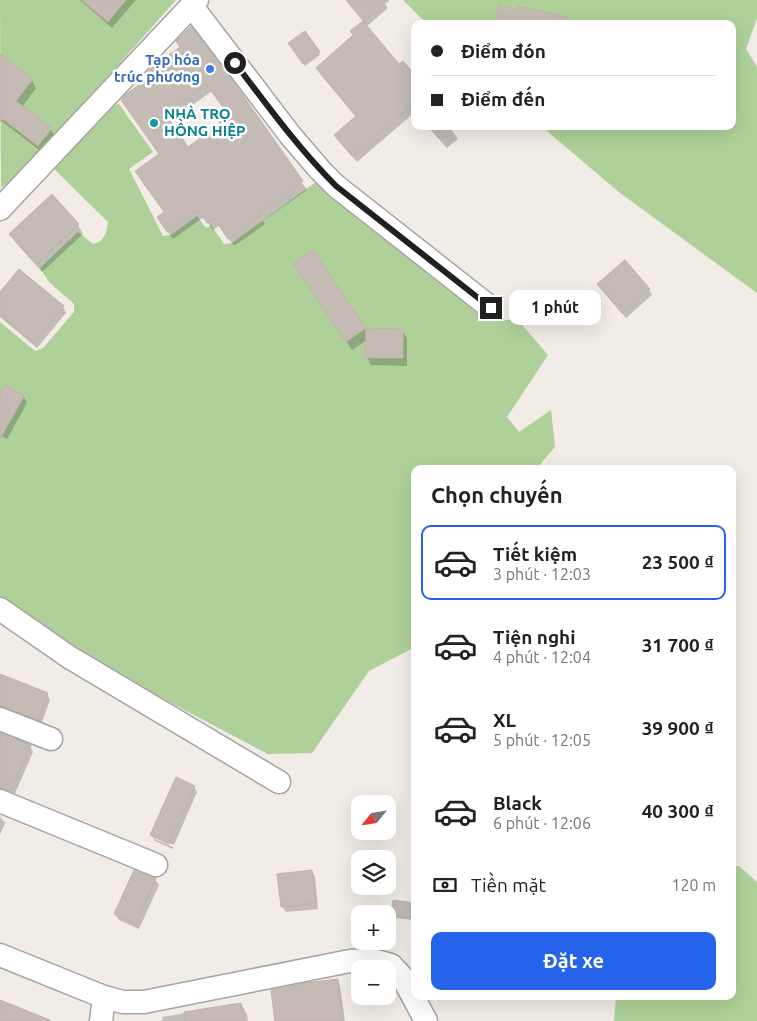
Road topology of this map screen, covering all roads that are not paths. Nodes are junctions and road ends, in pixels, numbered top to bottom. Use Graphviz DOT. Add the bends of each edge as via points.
graph roads {
  1 [pos="194,3"];
  2 [pos="1,205"];
  3 [pos="491,308"];
  4 [pos="0,609"];
  5 [pos="0,718"];
  6 [pos="51,739"];
  7 [pos="279,782"];
  8 [pos="0,801"];
  9 [pos="156,865"];
  10 [pos="0,955"];
  11 [pos="411,993"];
  12 [pos="104,997"];
  13 [pos="415,1000"];
  14 [pos="102,1021"];
  15 [pos="426,1021"];
  1 -- 2 [label="street"];
  1 -- 3 [label="street" via="290,135 320,170"];
  4 -- 7 [label="street" via="69,657"];
  5 -- 6 [label="street"];
  8 -- 9 [label="street"];
  10 -- 12 [label="street"];
  11 -- 12 [label="street" via="391,965 373,960 144,1002 123,1002"];
  12 -- 14 [label="street"];
  13 -- 15 [label="street"];
}
